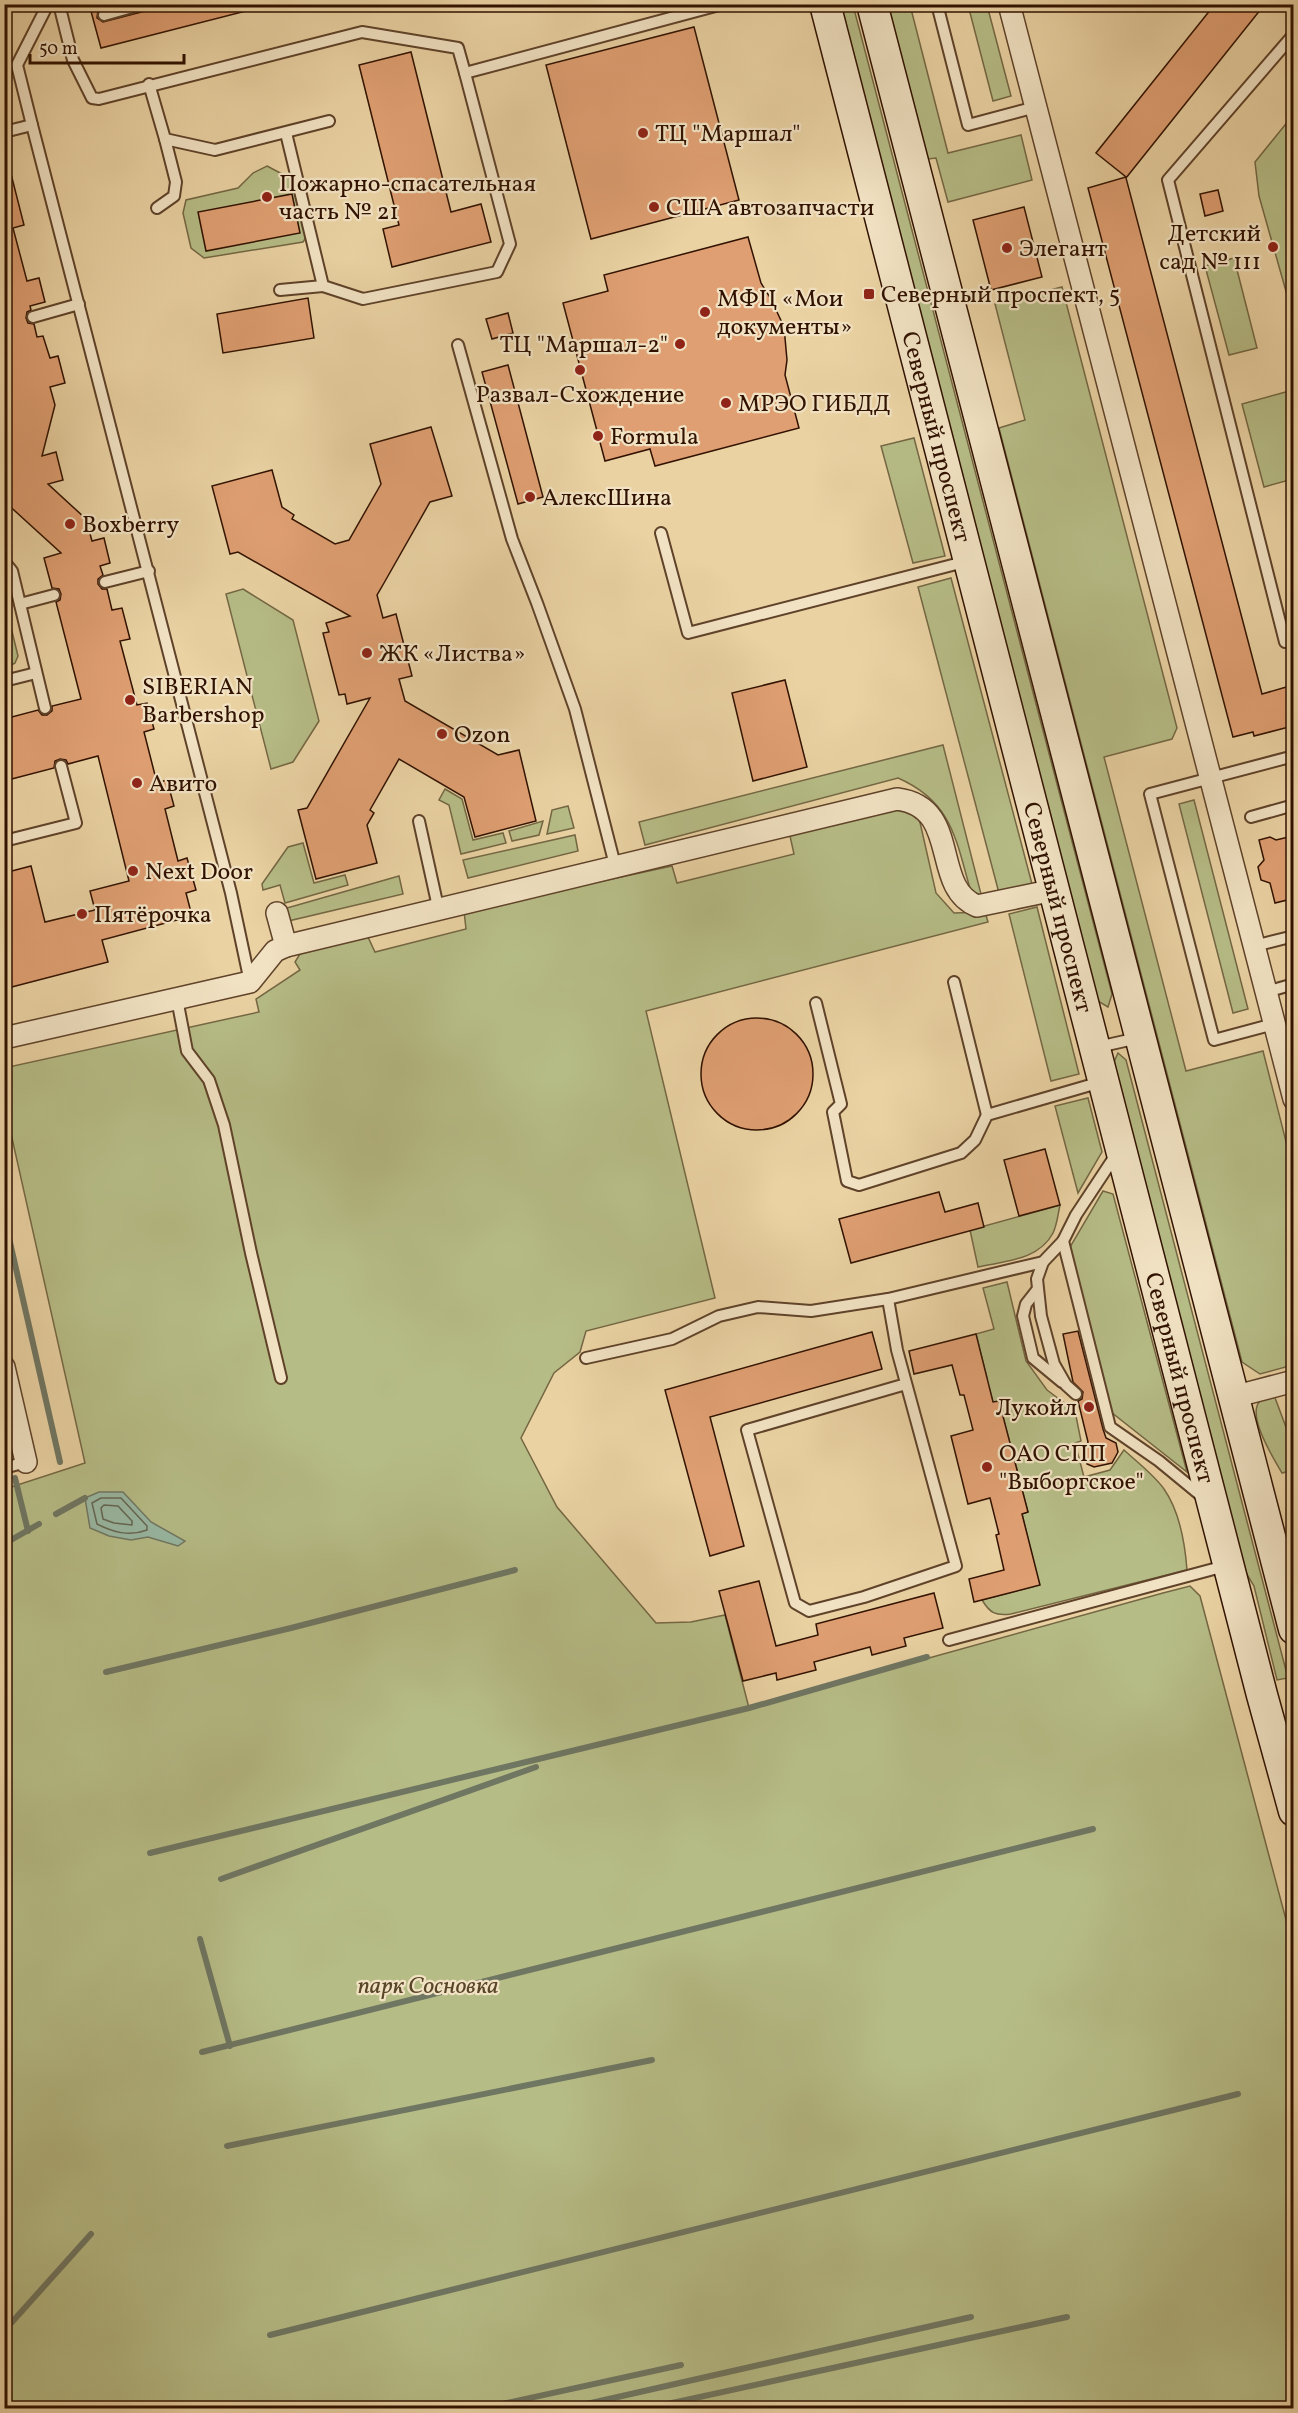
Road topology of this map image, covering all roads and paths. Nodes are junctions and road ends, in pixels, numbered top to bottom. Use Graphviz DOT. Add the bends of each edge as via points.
graph roads {
  1 [pos="51,4"];
  2 [pos="59,4"];
  3 [pos="144,4"];
  4 [pos="723,4"];
  5 [pos="825,4"];
  6 [pos="872,4"];
  7 [pos="937,4"];
  8 [pos="1009,4"];
  9 [pos="104,15"];
  10 [pos="1293,34"];
  11 [pos="465,73"];
  12 [pos="149,84"];
  13 [pos="1036,107"];
  14 [pos="329,121"];
  15 [pos="32,125"];
  16 [pos="4,132"];
  17 [pos="286,133"];
  18 [pos="165,139"];
  19 [pos="157,208"];
  20 [pos="323,286"];
  21 [pos="280,290"];
  22 [pos="79,304"];
  23 [pos="33,317"];
  24 [pos="458,345"];
  25 [pos="661,533"];
  26 [pos="4,561"];
  27 [pos="969,561"];
  28 [pos="149,570"];
  29 [pos="105,582"];
  30 [pos="54,596"];
  31 [pos="20,604"];
  32 [pos="1293,640"];
  33 [pos="36,673"];
  34 [pos="4,681"];
  35 [pos="45,708"];
  36 [pos="1293,756"];
  37 [pos="61,766"];
  38 [pos="1210,777"];
  39 [pos="1293,805"];
  40 [pos="1251,818"];
  41 [pos="419,821"];
  42 [pos="4,841"];
  43 [pos="615,865"];
  44 [pos="1054,890"];
  45 [pos="438,907"];
  46 [pos="277,911"];
  47 [pos="1293,936"];
  48 [pos="286,945"];
  49 [pos="1254,946"];
  50 [pos="250,982"];
  51 [pos="954,982"];
  52 [pos="1293,984"];
  53 [pos="1266,992"];
  54 [pos="177,999"];
  55 [pos="816,1003"];
  56 [pos="1274,1024"];
  57 [pos="1140,1037"];
  58 [pos="4,1038"];
  59 [pos="1094,1047"];
  60 [pos="1103,1081"];
  61 [pos="1293,1099"];
  62 [pos="987,1115"];
  63 [pos="1120,1148"];
  64 [pos="1063,1241"];
  65 [pos="1043,1262"];
  66 [pos="1037,1290"];
  67 [pos="888,1299"];
  68 [pos="586,1358"];
  69 [pos="4,1367"];
  70 [pos="281,1378"];
  71 [pos="1293,1381"];
  72 [pos="906,1384"];
  73 [pos="1066,1385"];
  74 [pos="1076,1394"];
  75 [pos="1233,1397"];
  76 [pos="26,1462"];
  77 [pos="4,1468"];
  78 [pos="1213,1504"];
  79 [pos="1229,1566"];
  80 [pos="1293,1629"];
  81 [pos="950,1640"];
  82 [pos="1290,1770"];
  83 [pos="1293,1811"];
  1 -- 15 [label="lane" via="17,65"];
  2 -- 12 [label="lane" via="73,60 93,98"];
  3 -- 9 [label="lane"];
  4 -- 11 [label="lane"];
  5 -- 27 [label="main road, Северный проспект"];
  6 -- 57 [label="main road, Северный проспект"];
  7 -- 13 [label="lane" via="968,125"];
  8 -- 13 [label="street"];
  10 -- 32 [label="lane" via="1168,180 1285,642"];
  11 -- 12 [label="lane" via="458,48 362,32"];
  11 -- 20 [label="lane" via="510,244 497,272 363,299"];
  12 -- 18 [label="lane"];
  13 -- 38 [label="street"];
  14 -- 17 [label="lane"];
  15 -- 16 [label="lane"];
  15 -- 22 [label="lane"];
  17 -- 18 [label="lane" via="215,150"];
  17 -- 20 [label="lane"];
  18 -- 19 [label="lane" via="176,182 174,196"];
  20 -- 21 [label="lane"];
  22 -- 23 [label="lane"];
  22 -- 28 [label="lane"];
  24 -- 43 [label="lane" via="512,539 575,709"];
  25 -- 27 [label="lane" via="688,633"];
  26 -- 31 [label="lane" via="12,571"];
  27 -- 44 [label="main road, Северный проспект"];
  28 -- 29 [label="lane"];
  28 -- 50 [label="lane"];
  30 -- 31 [label="lane"];
  31 -- 33 [label="lane"];
  33 -- 34 [label="lane"];
  33 -- 35 [label="lane"];
  36 -- 38 [label="lane"];
  37 -- 42 [label="lane" via="76,823"];
  38 -- 49 [label="street"];
  38 -- 56 [label="lane" via="1150,794 1155,816 1214,1040"];
  39 -- 40 [label="lane"];
  41 -- 45 [label="lane"];
  43 -- 44 [label="street" via="897,799 926,810 935,822 957,890 966,902 977,906"];
  43 -- 45 [label="street"];
  44 -- 59 [label="main road, Северный проспект"];
  45 -- 48 [label="street"];
  46 -- 48 [label="street"];
  47 -- 49 [label="lane"];
  48 -- 50 [label="street" via="275,951"];
  49 -- 53 [label="street"];
  50 -- 54 [label="street"];
  51 -- 62 [label="lane"];
  52 -- 53 [label="lane"];
  53 -- 56 [label="street"];
  54 -- 58 [label="street"];
  54 -- 70 [label="lane" via="188,1050 208,1080 224,1125"];
  55 -- 62 [label="lane" via="841,1104 833,1112 847,1181 859,1185 961,1153 975,1140"];
  56 -- 61 [label="street"];
  57 -- 59 [label="lane"];
  57 -- 75 [label="main road, Северный проспект"];
  59 -- 60 [label="main road, Северный проспект"];
  60 -- 62 [label="lane"];
  60 -- 63 [label="main road, Северный проспект"];
  63 -- 64 [label="lane"];
  63 -- 78 [label="main road, Северный проспект"];
  64 -- 65 [label="lane"];
  64 -- 78 [label="lane" via="1106,1424"];
  65 -- 66 [label="lane"];
  65 -- 67 [label="lane"];
  66 -- 73 [label="lane" via="1054,1364"];
  66 -- 73 [label="lane" via="1026,1304 1023,1316 1033,1358"];
  67 -- 68 [label="lane" via="811,1311 758,1307 719,1316 672,1339"];
  67 -- 72 [label="lane"];
  69 -- 76 [label="street"];
  71 -- 75 [label="street"];
  72 -- 72 [label="lane" via="956,1566 809,1611 795,1604 747,1430"];
  73 -- 74 [label="lane"];
  75 -- 80 [label="main road, Северный проспект"];
  76 -- 77 [label="lane"];
  78 -- 79 [label="main road, Северный проспект"];
  79 -- 81 [label="lane"];
  79 -- 82 [label="main road, Северный проспект"];
  82 -- 83 [label="main road, Северный проспект"];
}
